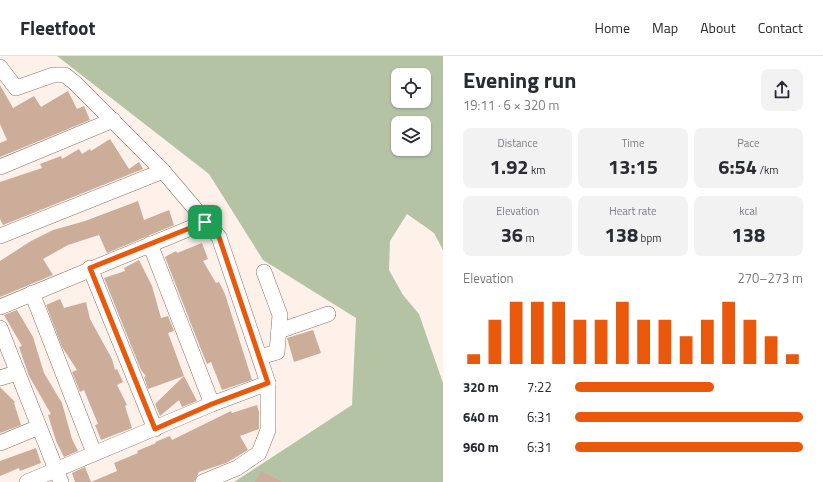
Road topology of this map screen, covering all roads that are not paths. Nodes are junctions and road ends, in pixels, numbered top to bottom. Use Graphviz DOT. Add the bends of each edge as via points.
graph roads {
  1 [pos="0,67"];
  2 [pos="113,120"];
  3 [pos="0,167"];
  4 [pos="163,171"];
  5 [pos="205,222"];
  6 [pos="0,236"];
  7 [pos="150,244"];
  8 [pos="90,268"];
  9 [pos="264,272"];
  10 [pos="32,293"];
  11 [pos="0,307"];
  12 [pos="328,314"];
  13 [pos="0,328"];
  14 [pos="279,331"];
  15 [pos="260,357"];
  16 [pos="16,373"];
  17 [pos="0,378"];
  18 [pos="268,383"];
  19 [pos="212,404"];
  20 [pos="39,427"];
  21 [pos="155,429"];
  22 [pos="0,443"];
  23 [pos="94,453"];
  24 [pos="59,476"];
  25 [pos="27,482"];
  26 [pos="203,482"];
  1 -- 2 [label="street" via="16,88 53,75 65,75"];
  2 -- 3 [label="street"];
  2 -- 4 [label="street"];
  4 -- 5 [label="street"];
  4 -- 6 [label="street"];
  5 -- 7 [label="street"];
  5 -- 15 [label="street" via="219,237"];
  7 -- 8 [label="street"];
  7 -- 19 [label="street"];
  8 -- 10 [label="street"];
  8 -- 21 [label="street"];
  9 -- 14 [label="street" via="280,315"];
  10 -- 11 [label="street"];
  10 -- 23 [label="street"];
  12 -- 14 [label="street"];
  13 -- 16 [label="street"];
  14 -- 15 [label="street" via="277,352"];
  15 -- 18 [label="street"];
  16 -- 17 [label="street"];
  16 -- 20 [label="street"];
  18 -- 19 [label="street"];
  18 -- 26 [label="street" via="268,430 259,453 237,468"];
  19 -- 21 [label="street"];
  20 -- 22 [label="street"];
  20 -- 24 [label="street"];
  21 -- 23 [label="street"];
  23 -- 24 [label="street"];
  24 -- 25 [label="street"];
}
